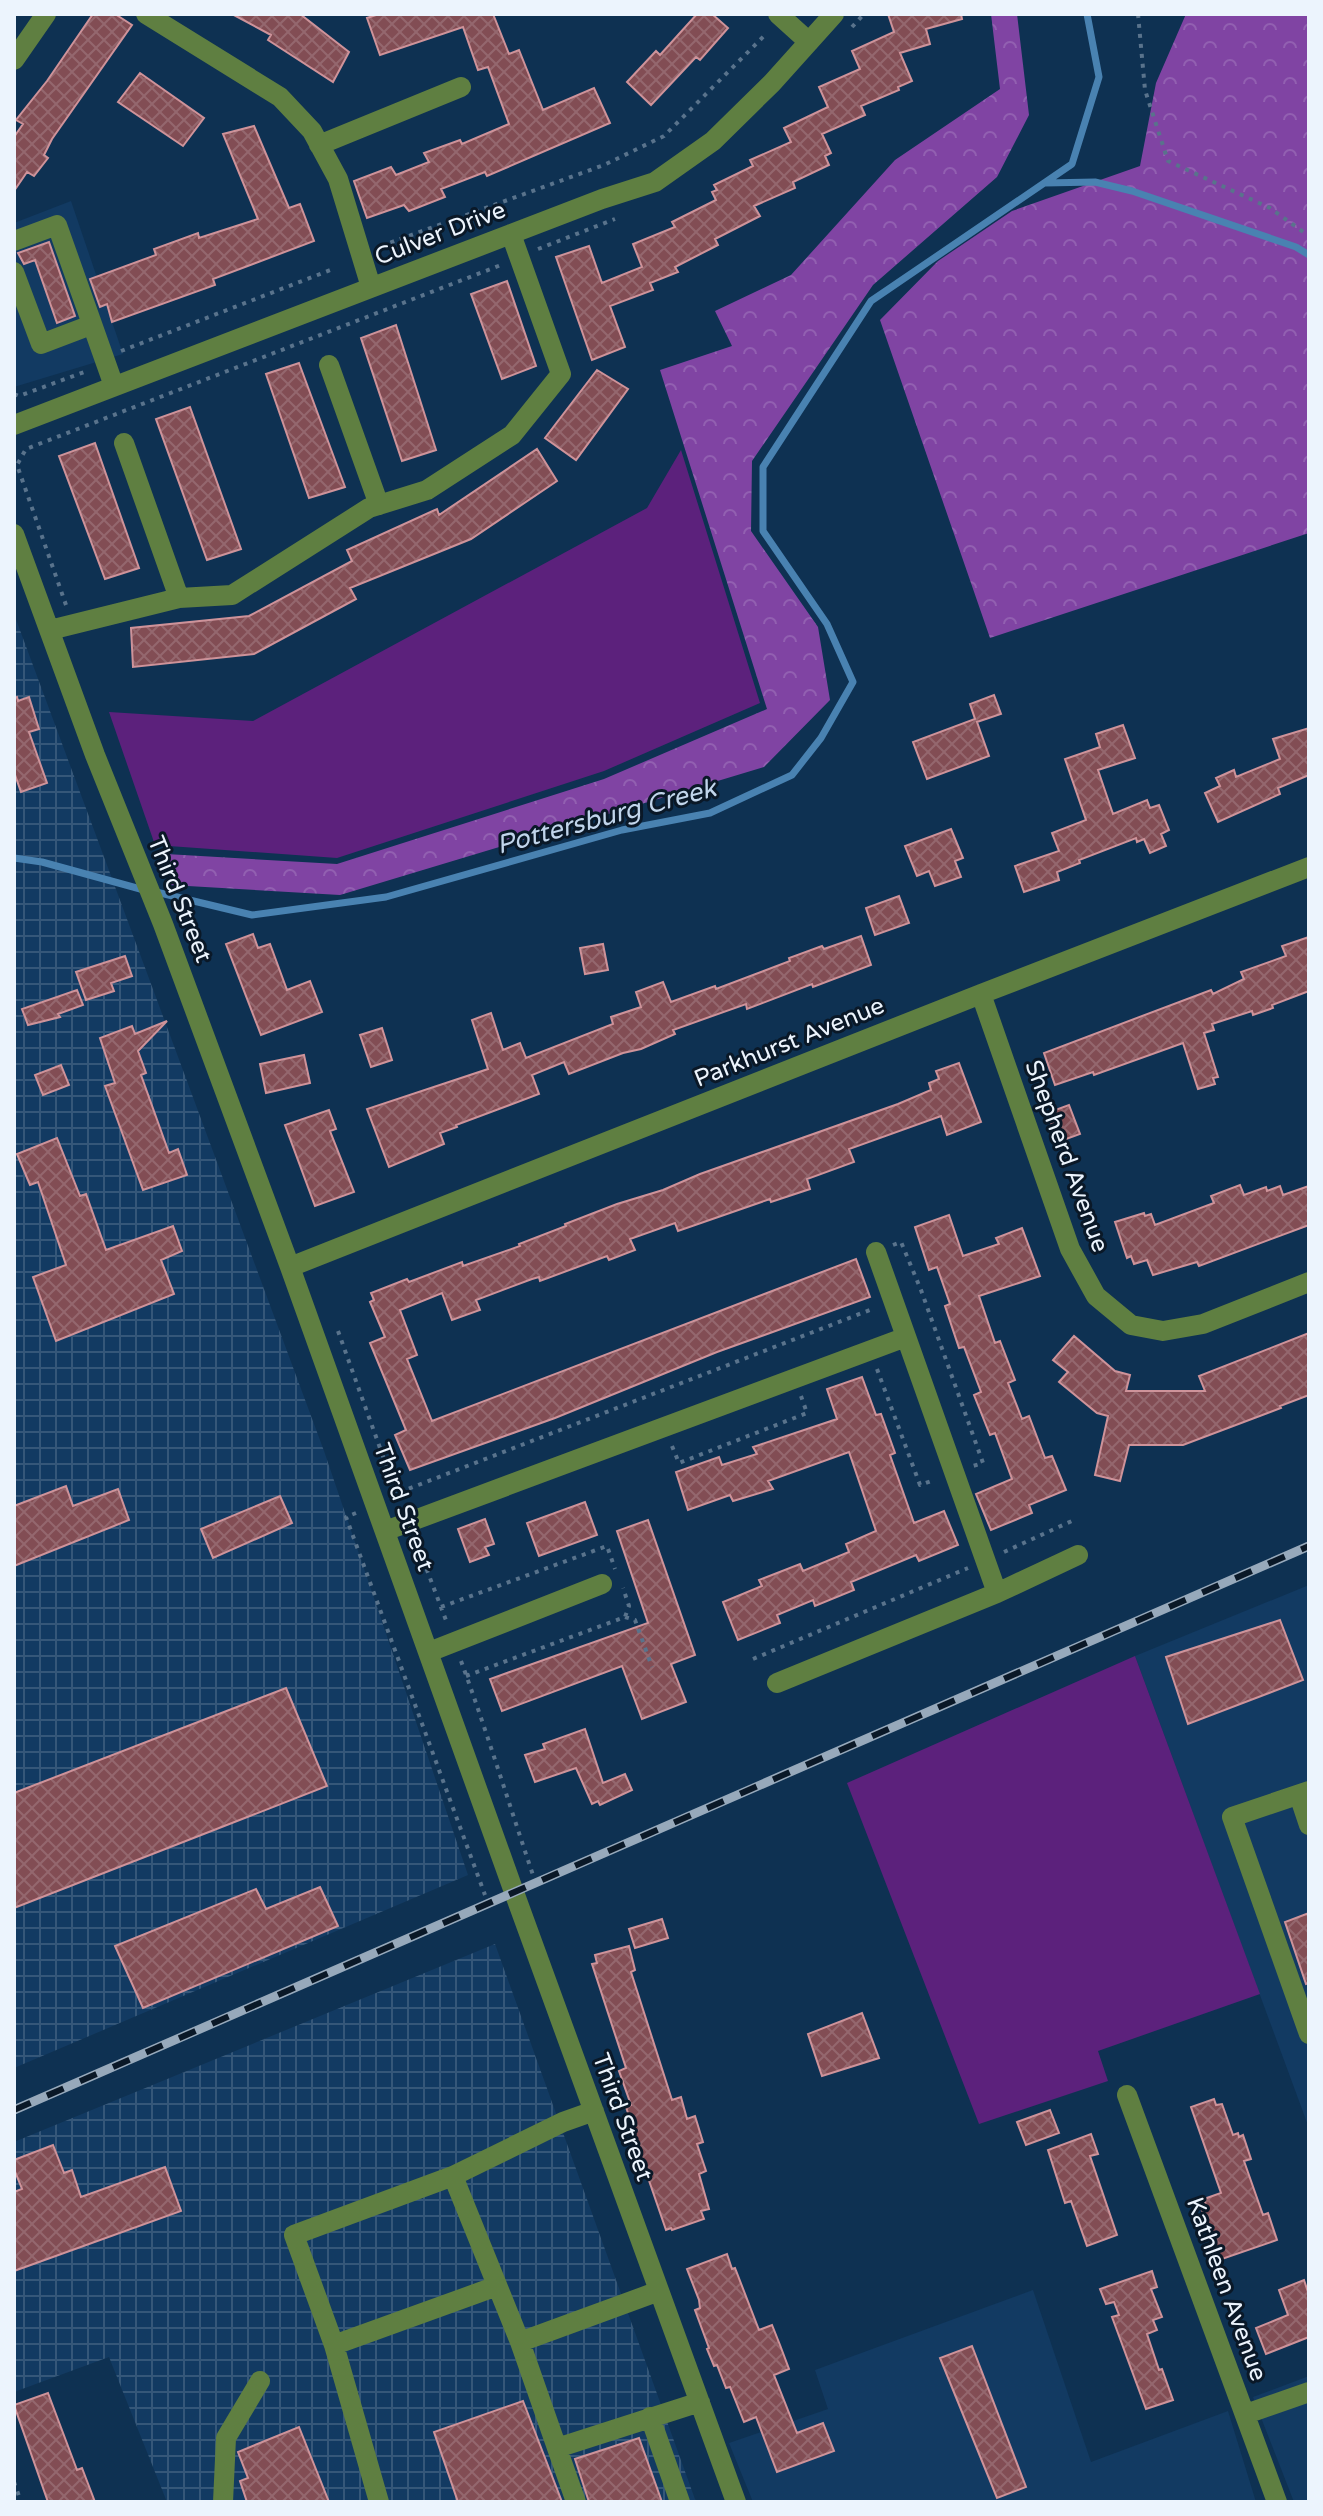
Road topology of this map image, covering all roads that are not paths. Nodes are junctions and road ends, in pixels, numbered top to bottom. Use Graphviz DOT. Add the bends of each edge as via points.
graph roads {
  1 [pos="46,14"];
  2 [pos="146,14"];
  3 [pos="834,14"];
  4 [pos="776,20"];
  5 [pos="809,42"];
  6 [pos="14,60"];
  7 [pos="461,87"];
  8 [pos="319,145"];
  9 [pos="511,234"];
  10 [pos="14,241"];
  11 [pos="14,272"];
  12 [pos="371,287"];
  13 [pos="91,325"];
  14 [pos="329,365"];
  15 [pos="114,386"];
  16 [pos="14,425"];
  17 [pos="124,443"];
  18 [pos="379,505"];
  19 [pos="14,534"];
  20 [pos="179,598"];
  21 [pos="50,630"];
  22 [pos="1309,867"];
  23 [pos="981,994"];
  24 [pos="876,1252"];
  25 [pos="290,1267"];
  26 [pos="1309,1282"];
  27 [pos="906,1337"];
  28 [pos="385,1531"];
  29 [pos="1078,1555"];
  30 [pos="602,1584"];
  31 [pos="997,1593"];
  32 [pos="429,1652"];
  33 [pos="777,1683"];
  34 [pos="1304,1793"];
  35 [pos="1309,1825"];
  36 [pos="1309,2034"];
  37 [pos="1127,2095"];
  38 [pos="594,2111"];
  39 [pos="453,2176"];
  40 [pos="497,2286"];
  41 [pos="659,2291"];
  42 [pos="520,2342"];
  43 [pos="334,2345"];
  44 [pos="260,2381"];
  45 [pos="1309,2392"];
  46 [pos="700,2402"];
  47 [pos="1246,2414"];
  48 [pos="650,2417"];
  49 [pos="557,2448"];
  50 [pos="223,2502"];
  51 [pos="379,2502"];
  52 [pos="576,2502"];
  53 [pos="680,2502"];
  54 [pos="736,2502"];
  55 [pos="1277,2502"];
  1 -- 6 [label="street"];
  2 -- 8 [label="street" via="280,97"];
  3 -- 5 [label="street, Culver Drive"];
  4 -- 5 [label="street"];
  5 -- 9 [label="street, Culver Drive" via="713,141 655,182"];
  7 -- 8 [label="street"];
  8 -- 12 [label="street" via="338,179"];
  9 -- 12 [label="street, Culver Drive"];
  9 -- 18 [label="street" via="561,374 512,435 427,490"];
  10 -- 13 [label="street" via="57,225"];
  11 -- 13 [label="street" via="41,344"];
  12 -- 15 [label="street, Culver Drive"];
  13 -- 15 [label="street"];
  14 -- 18 [label="street"];
  15 -- 16 [label="street, Culver Drive"];
  17 -- 20 [label="street"];
  18 -- 20 [label="street" via="232,595"];
  19 -- 21 [label="street, Third Street"];
  20 -- 21 [label="street"];
  21 -- 25 [label="street, Third Street"];
  22 -- 23 [label="street, Parkhurst Avenue"];
  23 -- 25 [label="street, Parkhurst Avenue"];
  23 -- 26 [label="street, Shepherd Avenue" via="1070,1249 1096,1296 1131,1325 1163,1331 1203,1324"];
  24 -- 27 [label="street"];
  25 -- 28 [label="street, Third Street"];
  27 -- 28 [label="street"];
  27 -- 31 [label="street"];
  28 -- 32 [label="street, Third Street"];
  29 -- 31 [label="street"];
  30 -- 32 [label="street"];
  31 -- 33 [label="street"];
  32 -- 38 [label="street, Third Street"];
  34 -- 35 [label="street"];
  34 -- 36 [label="street" via="1232,1817"];
  37 -- 47 [label="street, Kathleen Avenue"];
  38 -- 39 [label="street"];
  38 -- 41 [label="street, Third Street"];
  39 -- 40 [label="street"];
  39 -- 43 [label="street" via="294,2235"];
  40 -- 42 [label="street"];
  40 -- 43 [label="street"];
  41 -- 42 [label="street"];
  41 -- 46 [label="street, Third Street"];
  42 -- 49 [label="street"];
  43 -- 51 [label="street"];
  44 -- 50 [label="street" via="226,2438"];
  45 -- 47 [label="street"];
  46 -- 48 [label="street"];
  46 -- 54 [label="street, Third Street"];
  47 -- 55 [label="street, Kathleen Avenue"];
  48 -- 49 [label="street"];
  48 -- 53 [label="street"];
  49 -- 52 [label="street"];
}
